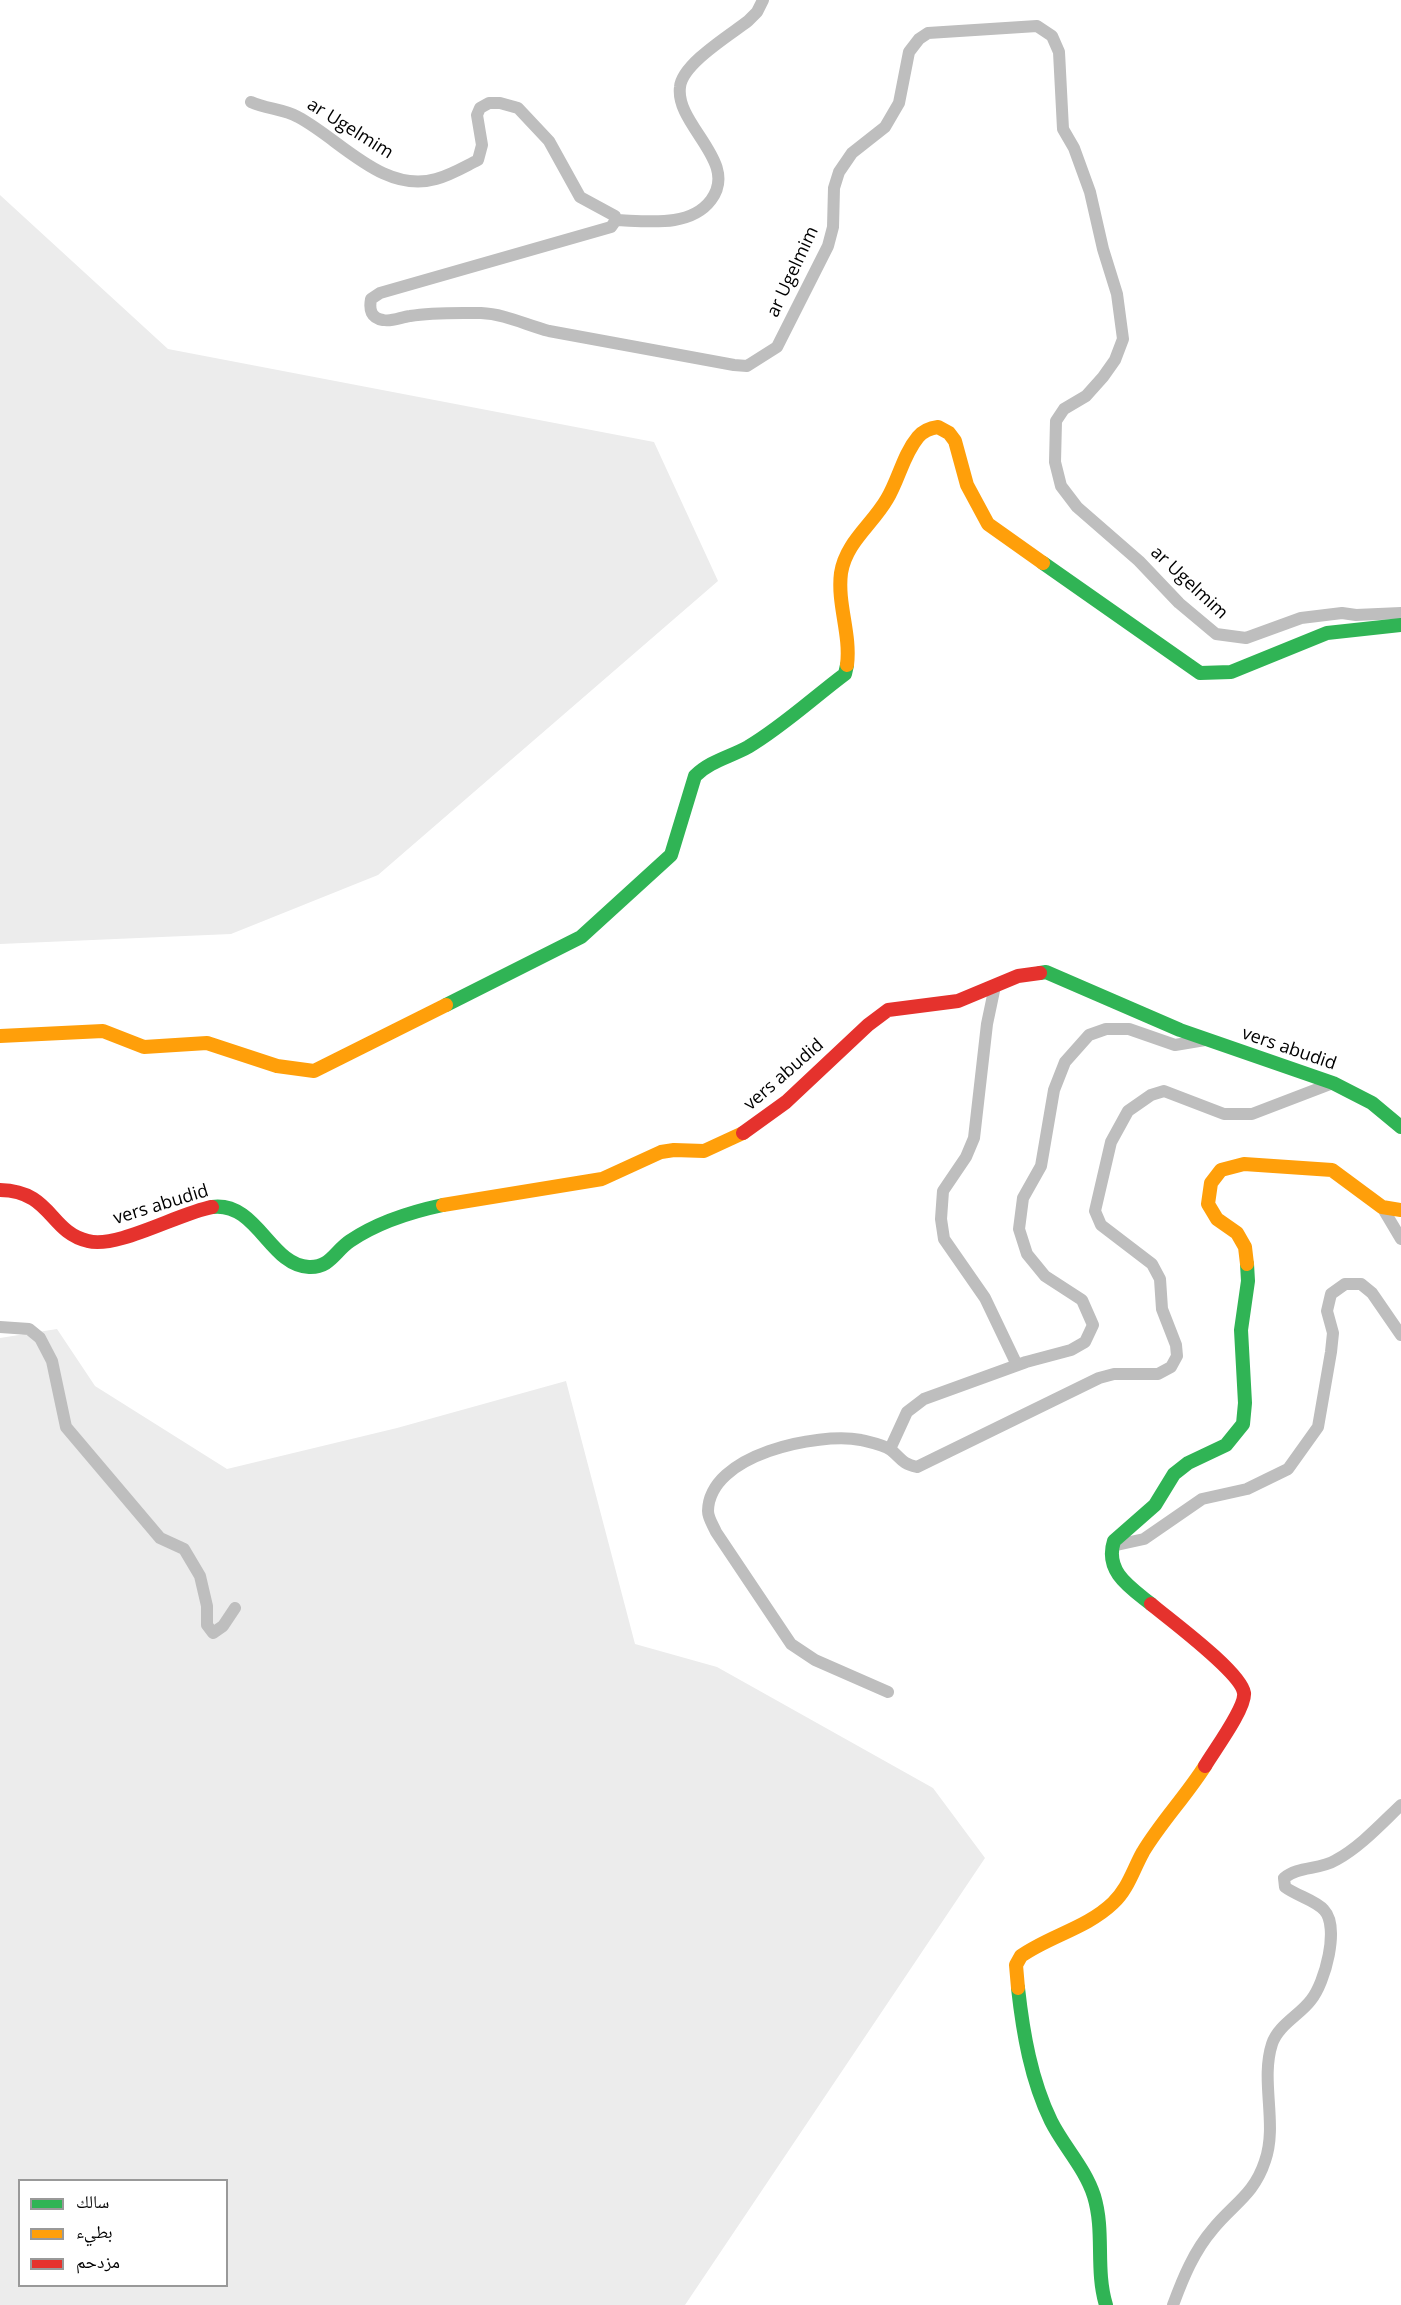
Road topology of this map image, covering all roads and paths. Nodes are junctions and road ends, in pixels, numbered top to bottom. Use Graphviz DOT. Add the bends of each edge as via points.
graph roads {
  1 [pos="762,0"];
  2 [pos="250,102"];
  3 [pos="616,220"];
  4 [pos="1401,613"];
  5 [pos="1401,626"];
  6 [pos="995,986"];
  7 [pos="0,1036"];
  8 [pos="1208,1040"];
  9 [pos="1333,1083"];
  10 [pos="1401,1127"];
  11 [pos="0,1190"];
  12 [pos="1382,1207"];
  13 [pos="1401,1210"];
  14 [pos="1401,1239"];
  15 [pos="0,1327"];
  16 [pos="1401,1335"];
  17 [pos="1017,1365"];
  18 [pos="890,1449"];
  19 [pos="1112,1546"];
  20 [pos="235,1608"];
  21 [pos="888,1692"];
  22 [pos="1401,1806"];
  23 [pos="1106,2305"];
  24 [pos="1173,2305"];
  1 -- 3 [label="street" via="748,21 687,71 680,86 682,104 718,173 717,192 706,207 684,218"];
  2 -- 3 [label="street, ar Ugelmim" via="296,115 380,171 404,180 449,175 477,160 482,145 477,115 480,108 489,103 518,108 549,141 580,197 613,214"];
  3 -- 4 [label="street, ar Ugelmim" via="611,227 380,293 371,299 369,308 381,320 483,313 507,316 549,331 747,366 777,347 828,246 839,172 852,153 885,127 899,103 909,52 919,39 936,32 1037,26 1052,36 1059,52 1063,129 1090,192 1117,294 1123,339 1103,377 1086,396 1064,409 1056,421 1055,462 1061,486 1084,513 1216,634 1246,638 1301,618 1342,612"];
  5 -- 7 [label="street" via="1325,633 1230,673 1200,674 988,524 971,495 949,433 940,428 930,429 911,446 888,498 850,544 844,559 841,586 848,657 845,674 763,737 704,767 695,776 671,855 581,937 314,1071 277,1066 207,1043 144,1047 103,1031"];
  6 -- 8 [label="street, vers abudid" via="1018,976 1046,972"];
  6 -- 11 [label="street, vers abudid" via="958,1001 888,1010 758,1124 731,1140 700,1152 672,1149 598,1180 403,1215 339,1248 331,1261 316,1268 301,1266 280,1251 243,1213 226,1206 205,1207 93,1242 79,1238 29,1193"];
  6 -- 17 [label="street" via="974,1138 943,1191 940,1219 944,1239 985,1298"];
  8 -- 9 [label="street, vers abudid"];
  8 -- 17 [label="street" via="1174,1044 1129,1029 1106,1029 1089,1035 1065,1062 1054,1090 1041,1166 1023,1198 1019,1229 1027,1254 1045,1276 1082,1300 1093,1325 1085,1342 1071,1350"];
  9 -- 10 [label="street, vers abudid" via="1372,1103"];
  9 -- 18 [label="street" via="1252,1113 1224,1114 1164,1092 1151,1095 1128,1111 1111,1142 1095,1211 1101,1225 1152,1264 1160,1279 1162,1309 1176,1345 1177,1356 1171,1367 1158,1374 1099,1378 917,1467 904,1464"];
  12 -- 13 [label="street"];
  12 -- 14 [label="street"];
  12 -- 19 [label="street" via="1332,1170 1244,1164 1221,1170 1211,1183 1208,1204 1217,1219 1237,1233 1245,1247 1248,1281 1241,1330 1243,1424 1226,1445 1174,1473 1155,1505"];
  15 -- 20 [label="street" via="29,1329 40,1338 52,1361 66,1427 160,1538 184,1549 200,1576 207,1625 213,1633"];
  16 -- 19 [label="street" via="1372,1293 1361,1284 1345,1284 1331,1294 1327,1311 1333,1333 1318,1427 1288,1469 1247,1489 1202,1499 1144,1539"];
  17 -- 18 [label="street" via="924,1399 907,1412"];
  18 -- 21 [label="street" via="860,1440 814,1439 767,1452 723,1476 710,1498 708,1513 716,1532 791,1644 814,1660"];
  19 -- 23 [label="street" via="1118,1577 1234,1674 1244,1693 1242,1705 1198,1777 1142,1854 1128,1885 1112,1904 1020,1956 1016,1965 1039,2096 1094,2196 1098,2214 1096,2264"];
  22 -- 24 [label="street" via="1336,1860 1321,1867 1292,1871 1284,1878 1285,1887 1322,1908 1331,1919 1332,1935 1321,1979 1310,2001 1273,2041 1266,2160 1255,2185 1198,2249"];
}
